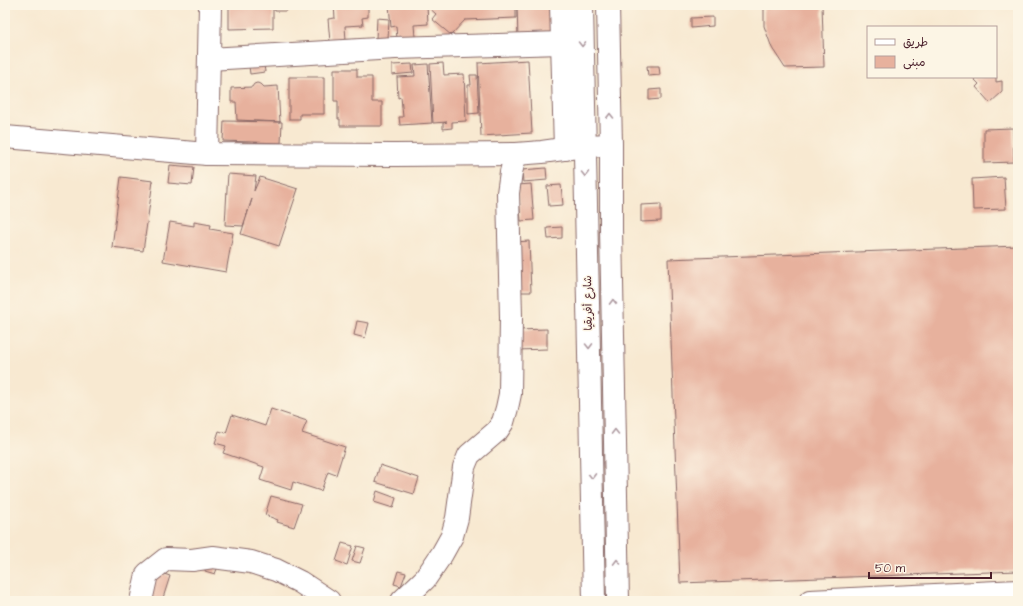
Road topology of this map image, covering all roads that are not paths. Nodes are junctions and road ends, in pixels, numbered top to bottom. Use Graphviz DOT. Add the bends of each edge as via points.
graph roads {
  1 [pos="210,5"];
  2 [pos="561,5"];
  3 [pos="582,5"];
  4 [pos="608,5"];
  5 [pos="562,43"];
  6 [pos="209,59"];
  7 [pos="5,137"];
  8 [pos="611,145"];
  9 [pos="574,148"];
  10 [pos="207,154"];
  11 [pos="516,154"];
  12 [pos="1018,591"];
  13 [pos="141,601"];
  14 [pos="329,601"];
  15 [pos="402,601"];
  16 [pos="594,601"];
  17 [pos="618,601"];
  18 [pos="810,601"];
  1 -- 6 [label="street"];
  2 -- 5 [label="street"];
  3 -- 9 [label="street, شارع أفريقيا, one-way"];
  8 -- 4 [label="street, one-way"];
  5 -- 6 [label="street" via="395,48"];
  5 -- 9 [label="street"];
  6 -- 10 [label="street"];
  7 -- 10 [label="street"];
  8 -- 9 [label="street"];
  17 -- 8 [label="street, one-way"];
  9 -- 11 [label="street"];
  9 -- 16 [label="street, شارع أفريقيا, one-way"];
  10 -- 11 [label="street"];
  11 -- 15 [label="street" via="508,193 511,317 510,394 507,408 497,431 469,455 464,467 458,518 452,536 425,579"];
  12 -- 18 [label="street"];
  13 -- 14 [label="street" via="146,574 166,559 192,560 213,557 250,562 276,570"];
}
